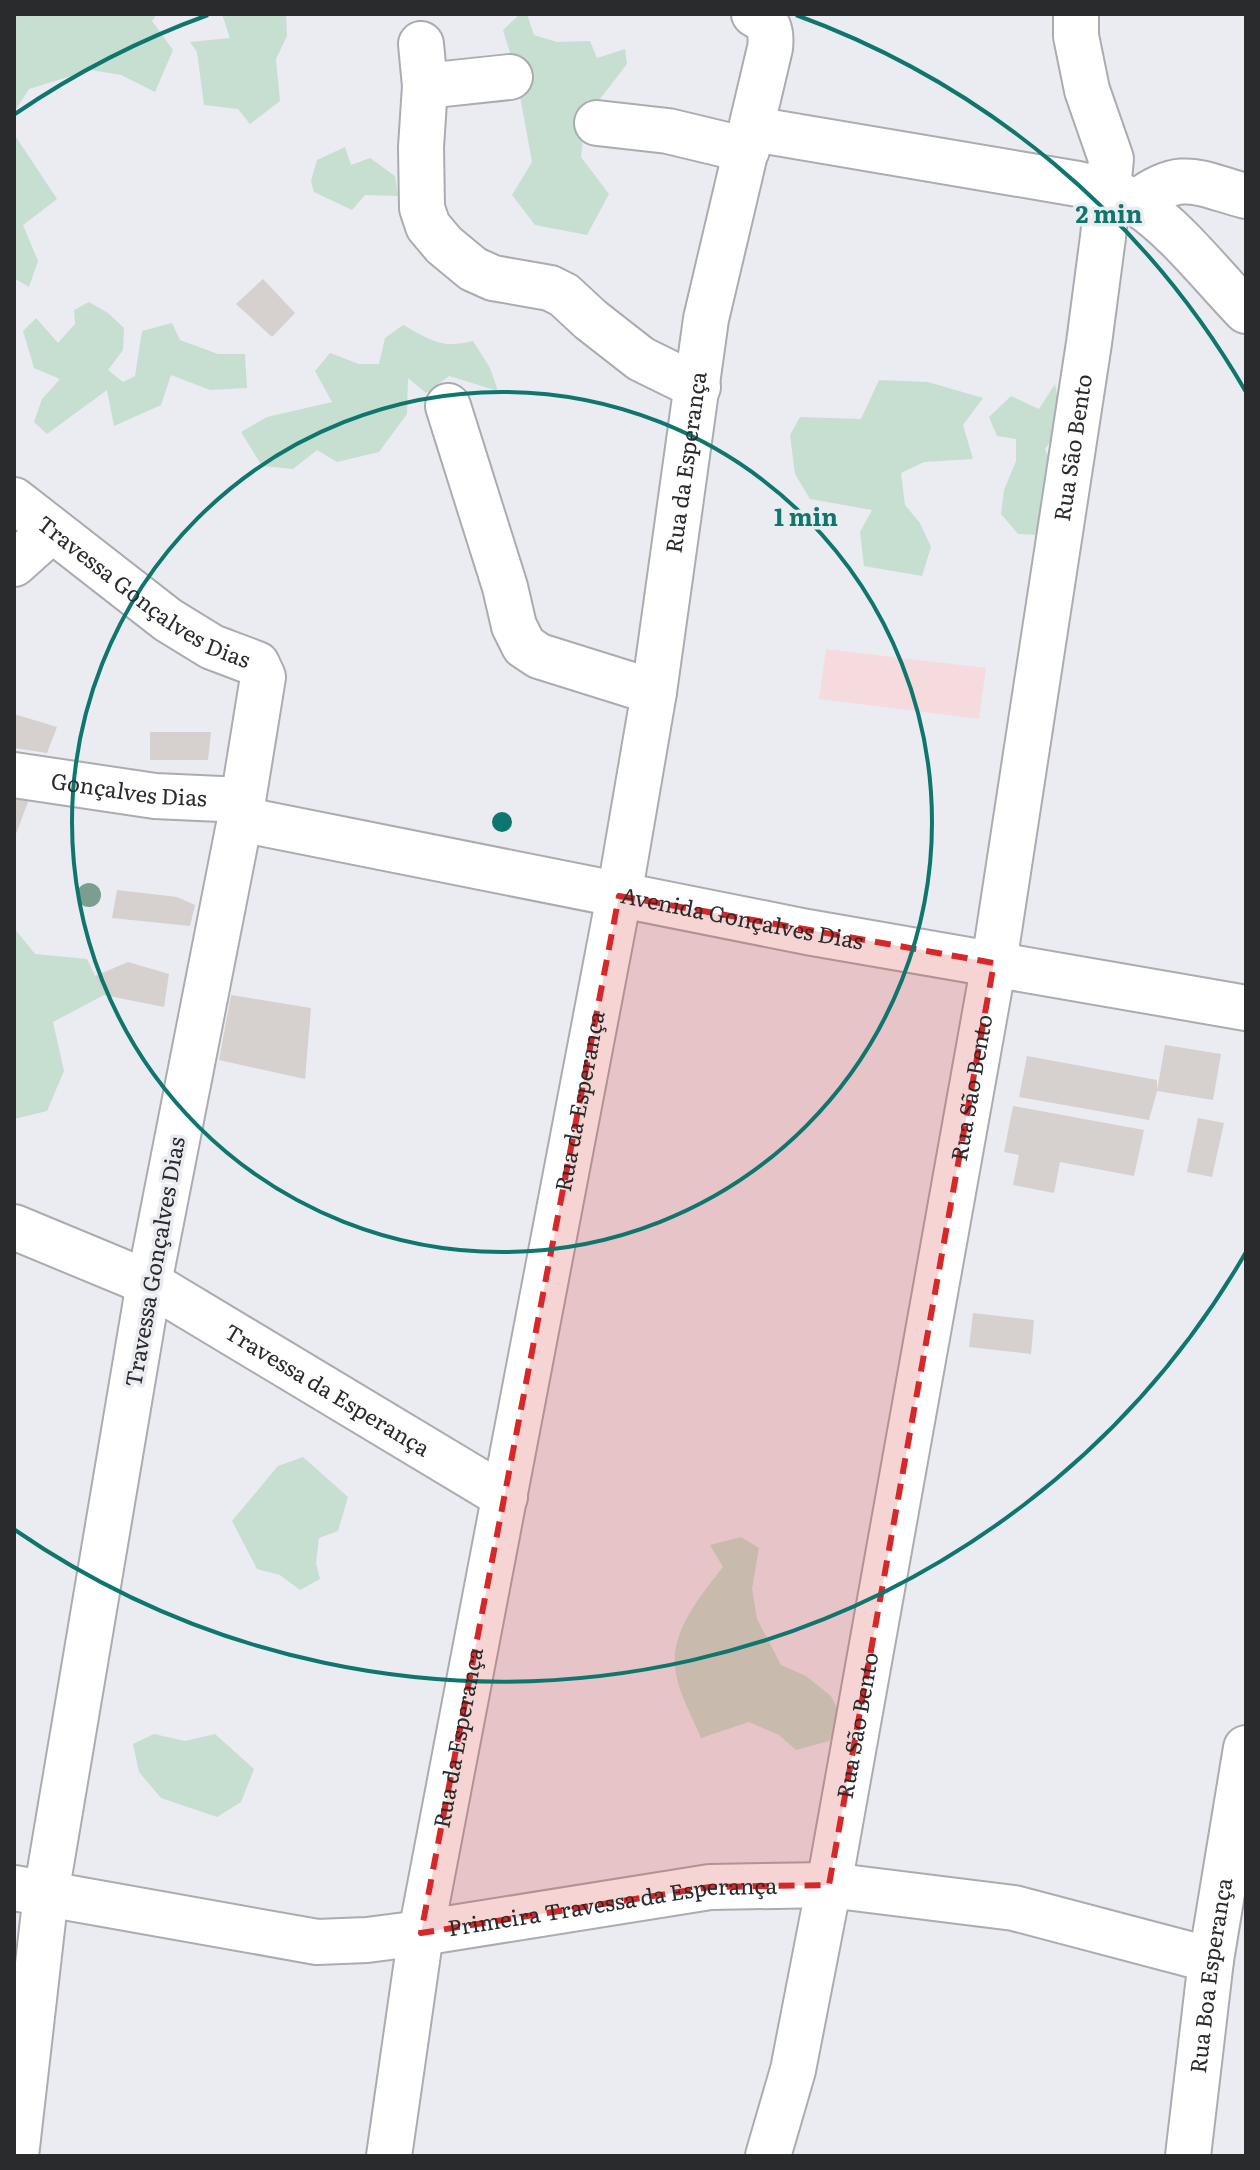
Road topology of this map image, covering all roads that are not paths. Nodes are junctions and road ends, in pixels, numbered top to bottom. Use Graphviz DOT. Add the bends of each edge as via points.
graph roads {
  1 [pos="1076,14"];
  2 [pos="762,31"];
  3 [pos="421,44"];
  4 [pos="510,77"];
  5 [pos="425,86"];
  6 [pos="597,123"];
  7 [pos="750,139"];
  8 [pos="1246,196"];
  9 [pos="1122,197"];
  10 [pos="1246,311"];
  11 [pos="698,387"];
  12 [pos="448,406"];
  13 [pos="14,500"];
  14 [pos="52,530"];
  15 [pos="14,564"];
  16 [pos="654,692"];
  17 [pos="14,775"];
  18 [pos="242,810"];
  19 [pos="619,896"];
  20 [pos="994,963"];
  21 [pos="1246,1008"];
  22 [pos="14,1227"];
  23 [pos="149,1283"];
  24 [pos="505,1497"];
  25 [pos="1246,1748"];
  26 [pos="829,1885"];
  27 [pos="30,1891"];
  28 [pos="421,1933"];
  29 [pos="1211,1960"];
  30 [pos="16,2156"];
  31 [pos="389,2156"];
  32 [pos="768,2156"];
  33 [pos="1188,2156"];
  1 -- 9 [label="street, Rua São Bento" via="1087,90"];
  2 -- 7 [label="street, Rua da Esperança"];
  3 -- 5 [label="street"];
  4 -- 5 [label="street"];
  5 -- 11 [label="street" via="422,208 428,226 444,245 493,278 564,295 641,359"];
  6 -- 7 [label="street"];
  7 -- 9 [label="street" via="1078,184"];
  7 -- 11 [label="street, Rua da Esperança" via="706,319"];
  8 -- 9 [label="street" via="1185,180"];
  9 -- 10 [label="street" via="1165,226"];
  9 -- 20 [label="street, Rua São Bento" via="1089,343"];
  11 -- 16 [label="street, Rua da Esperança"];
  12 -- 16 [label="street" via="524,646 539,656"];
  13 -- 14 [label="street, Travessa Gonçalves Dias"];
  14 -- 15 [label="street"];
  14 -- 18 [label="street, Travessa Gonçalves Dias" via="168,620 212,647 257,664 263,677"];
  16 -- 19 [label="street, Rua da Esperança"];
  17 -- 18 [label="street, Gonçalves Dias"];
  18 -- 19 [label="street, Avenida Gonçalves Dias"];
  18 -- 23 [label="street, Travessa Gonçalves Dias"];
  19 -- 20 [label="street, Avenida Gonçalves Dias"];
  19 -- 24 [label="street, Rua da Esperança"];
  20 -- 21 [label="street, Avenida Gonçalves Dias"];
  20 -- 26 [label="street, Rua São Bento"];
  22 -- 23 [label="street, Travessa da Esperança"];
  23 -- 24 [label="street, Travessa da Esperança"];
  23 -- 27 [label="street, Travessa Gonçalves Dias"];
  24 -- 28 [label="street, Rua da Esperança"];
  25 -- 29 [label="street, Rua Boa Esperança"];
  26 -- 28 [label="street, Primeira Travessa da Esperança" via="710,1887"];
  26 -- 29 [label="street, Primeira Travessa da Esperança" via="1014,1908"];
  26 -- 32 [label="street, Rua São Bento" via="793,2070"];
  27 -- 28 [label="street, Primeira Travessa da Esperança" via="317,1942"];
  27 -- 30 [label="street, Travessa Gonçalves Dias"];
  28 -- 31 [label="street, Rua da Esperança"];
  29 -- 33 [label="street, Rua Boa Esperança"];
}
